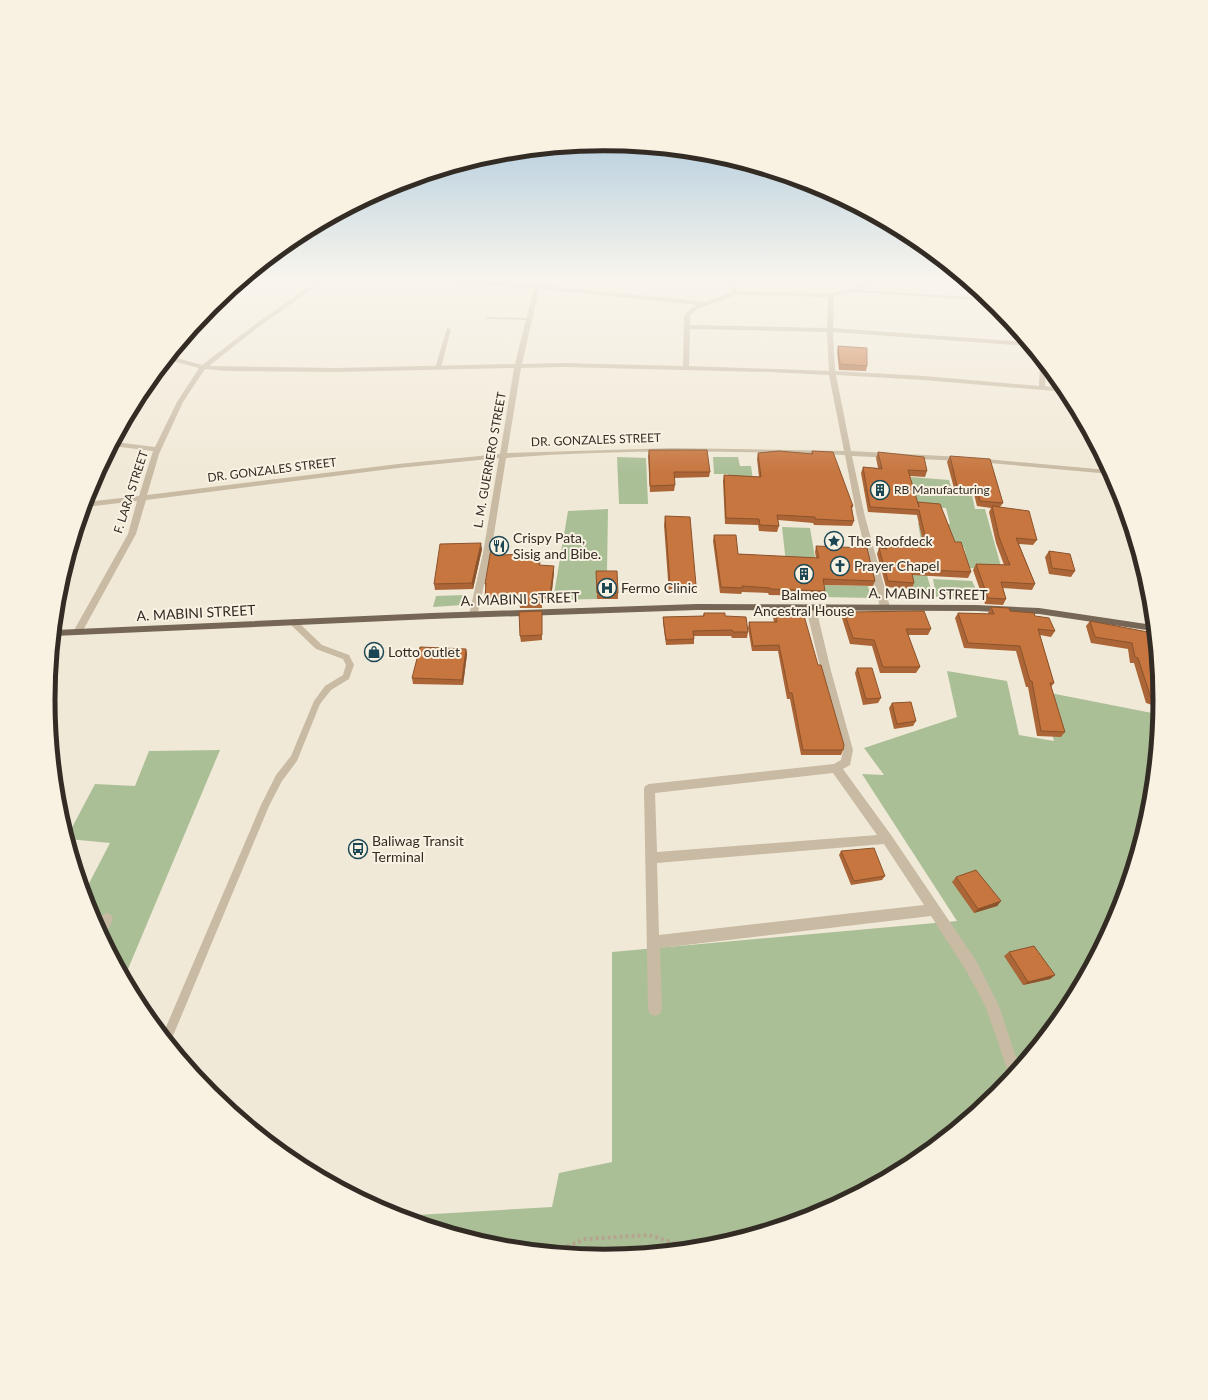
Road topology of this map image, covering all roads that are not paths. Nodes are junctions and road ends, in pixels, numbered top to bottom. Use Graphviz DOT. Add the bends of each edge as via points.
graph roads {
  1 [pos="235,342"];
  2 [pos="446,342"];
  3 [pos="524,342"];
  4 [pos="686,342"];
  5 [pos="831,342"];
  6 [pos="1004,342"];
  7 [pos="1022,344"];
  8 [pos="174,359"];
  9 [pos="518,366"];
  10 [pos="203,367"];
  11 [pos="438,368"];
  12 [pos="686,368"];
  13 [pos="1043,370"];
  14 [pos="832,372"];
  15 [pos="1042,388"];
  16 [pos="1056,389"];
  17 [pos="119,445"];
  18 [pos="157,449"];
  19 [pos="848,452"];
  20 [pos="504,456"];
  21 [pos="1103,471"];
  22 [pos="141,499"];
  23 [pos="92,504"];
  24 [pos="885,607"];
  25 [pos="811,608"];
  26 [pos="474,615"];
  27 [pos="293,622"];
  28 [pos="1148,627"];
  29 [pos="78,632"];
  30 [pos="59,633"];
  31 [pos="836,768"];
  32 [pos="887,839"];
  33 [pos="650,858"];
  34 [pos="933,910"];
  35 [pos="107,919"];
  36 [pos="104,926"];
  37 [pos="654,942"];
  38 [pos="654,1009"];
  39 [pos="168,1034"];
  40 [pos="1013,1067"];
  1 -- 10 [label="street, F. LARA STREET"];
  2 -- 11 [label="lane"];
  3 -- 9 [label="street, L. M. GUERRERO STREET"];
  4 -- 12 [label="street"];
  5 -- 14 [label="street"];
  6 -- 7 [label="street"];
  8 -- 10 [label="street"];
  9 -- 11 [label="street"];
  9 -- 12 [label="street"];
  9 -- 20 [label="street, L. M. GUERRERO STREET"];
  10 -- 11 [label="street" via="274,370"];
  10 -- 18 [label="street, F. LARA STREET" via="180,402"];
  12 -- 14 [label="street"];
  13 -- 15 [label="street"];
  14 -- 15 [label="street"];
  14 -- 19 [label="street"];
  15 -- 16 [label="street"];
  17 -- 18 [label="street"];
  18 -- 22 [label="street, F. LARA STREET"];
  19 -- 20 [label="street, DR. GONZALES STREET" via="756,449 619,450"];
  19 -- 21 [label="street, DR. GONZALES STREET"];
  19 -- 24 [label="street" via="861,517"];
  20 -- 22 [label="street, DR. GONZALES STREET" via="407,465"];
  20 -- 26 [label="street, L. M. GUERRERO STREET"];
  22 -- 23 [label="street, DR. GONZALES STREET"];
  22 -- 29 [label="street, F. LARA STREET" via="132,534"];
  24 -- 25 [label="main road, A. MABINI STREET"];
  24 -- 28 [label="main road, A. MABINI STREET" via="1039,611"];
  25 -- 26 [label="main road, A. MABINI STREET" via="689,607"];
  25 -- 31 [label="street" via="848,750 846,762"];
  26 -- 27 [label="main road, A. MABINI STREET"];
  27 -- 29 [label="main road, A. MABINI STREET"];
  27 -- 39 [label="lane" via="319,647 346,657 350,665 346,677 328,688 317,703 294,758 279,778 265,805"];
  29 -- 30 [label="main road, A. MABINI STREET"];
  31 -- 32 [label="street"];
  31 -- 33 [label="street" via="649,789"];
  32 -- 33 [label="street"];
  32 -- 34 [label="street"];
  33 -- 37 [label="street"];
  34 -- 37 [label="street"];
  34 -- 40 [label="street" via="972,967 992,1006"];
  35 -- 36 [label="street"];
  37 -- 38 [label="street"];
}
